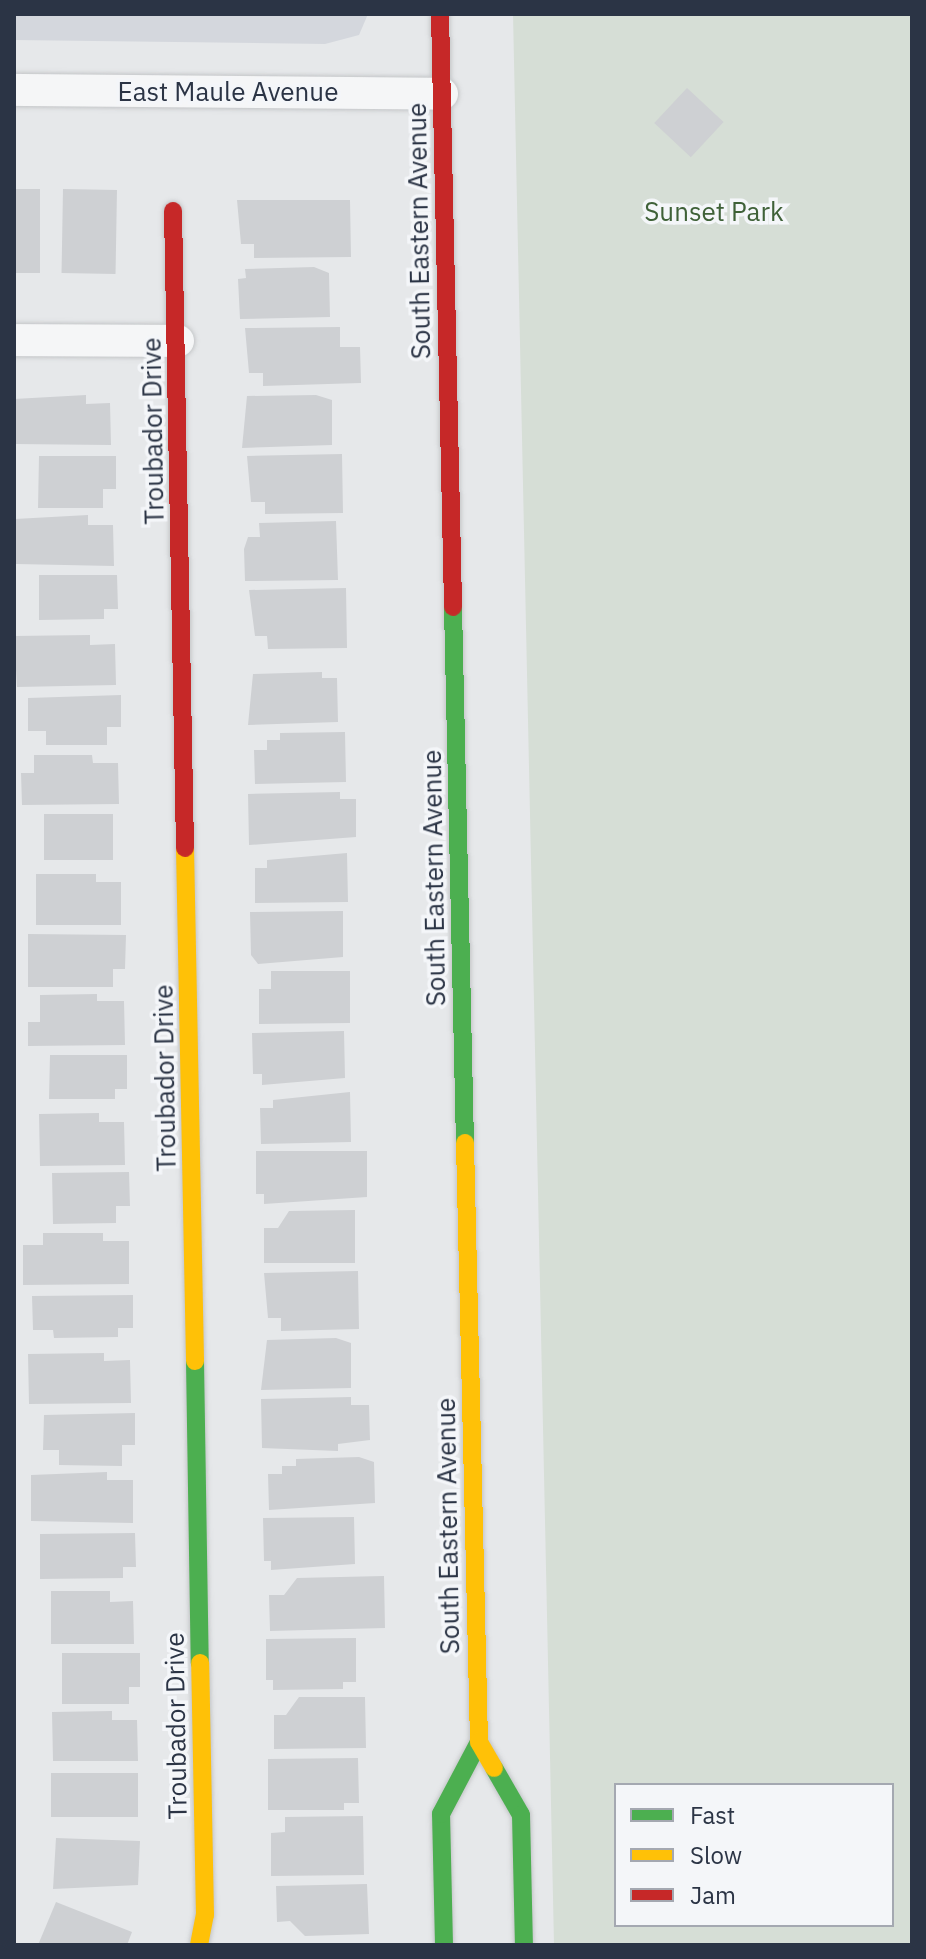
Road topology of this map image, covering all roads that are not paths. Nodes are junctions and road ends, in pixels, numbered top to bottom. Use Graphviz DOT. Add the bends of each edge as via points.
graph roads {
  1 [pos="440,14"];
  2 [pos="14,90"];
  3 [pos="442,94"];
  4 [pos="173,211"];
  5 [pos="14,340"];
  6 [pos="178,341"];
  7 [pos="479,1742"];
  8 [pos="199,1945"];
  9 [pos="444,1945"];
  10 [pos="524,1945"];
  1 -- 3 [label="main road, South Eastern Avenue"];
  2 -- 3 [label="street, East Maule Avenue"];
  3 -- 7 [label="main road, South Eastern Avenue"];
  4 -- 6 [label="main road, Troubador Drive"];
  5 -- 6 [label="street"];
  6 -- 8 [label="main road, Troubador Drive" via="205,1915"];
  7 -- 9 [label="main road, South Eastern Avenue" via="441,1814"];
  7 -- 10 [label="main road, South Eastern Avenue" via="521,1815"];
}
